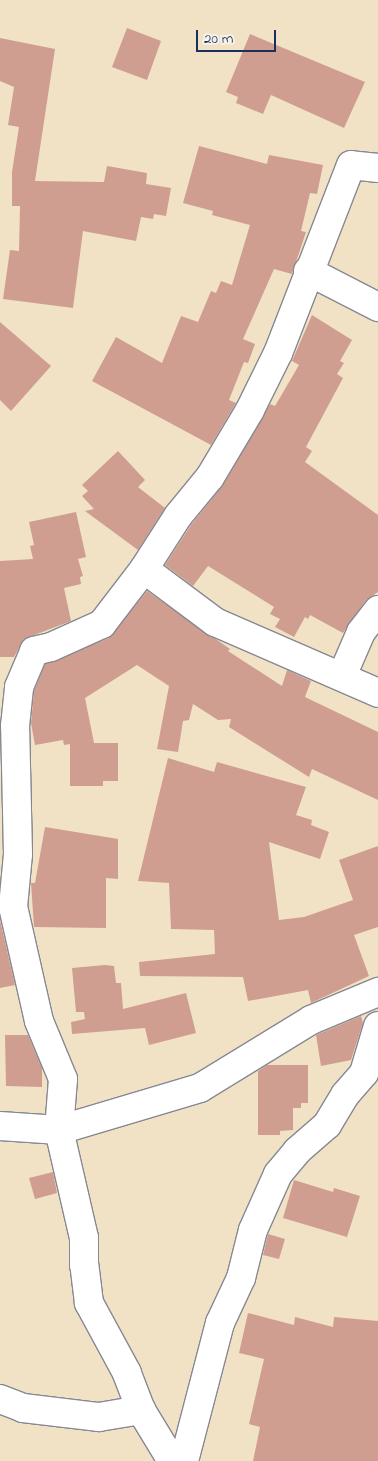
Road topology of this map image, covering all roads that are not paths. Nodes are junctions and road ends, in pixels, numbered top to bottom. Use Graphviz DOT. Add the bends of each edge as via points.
graph roads {
  1 [pos="378,168"];
  2 [pos="308,271"];
  3 [pos="378,307"];
  4 [pos="144,569"];
  5 [pos="378,610"];
  6 [pos="342,676"];
  7 [pos="378,693"];
  8 [pos="378,992"];
  9 [pos="378,1026"];
  10 [pos="0,1126"];
  11 [pos="59,1130"];
  12 [pos="0,1399"];
  13 [pos="141,1410"];
  14 [pos="172,1461"];
  15 [pos="184,1461"];
  1 -- 2 [label="street" via="351,166"];
  2 -- 3 [label="street"];
  2 -- 4 [label="street" via="278,353 250,410 210,477 178,516"];
  4 -- 6 [label="street" via="214,622"];
  4 -- 11 [label="street" via="102,624 51,648 34,651 19,687 15,726 18,854 13,908 39,1021 64,1079"];
  5 -- 6 [label="street" via="361,632"];
  6 -- 7 [label="street"];
  8 -- 11 [label="street" via="311,1020 200,1088"];
  9 -- 15 [label="street" via="364,1073 345,1095 327,1125 297,1151 278,1174 253,1230 241,1278 220,1323"];
  10 -- 11 [label="street"];
  11 -- 13 [label="street" via="84,1238 89,1303 127,1372"];
  12 -- 13 [label="street" via="23,1408 99,1417"];
  13 -- 14 [label="street"];
}
